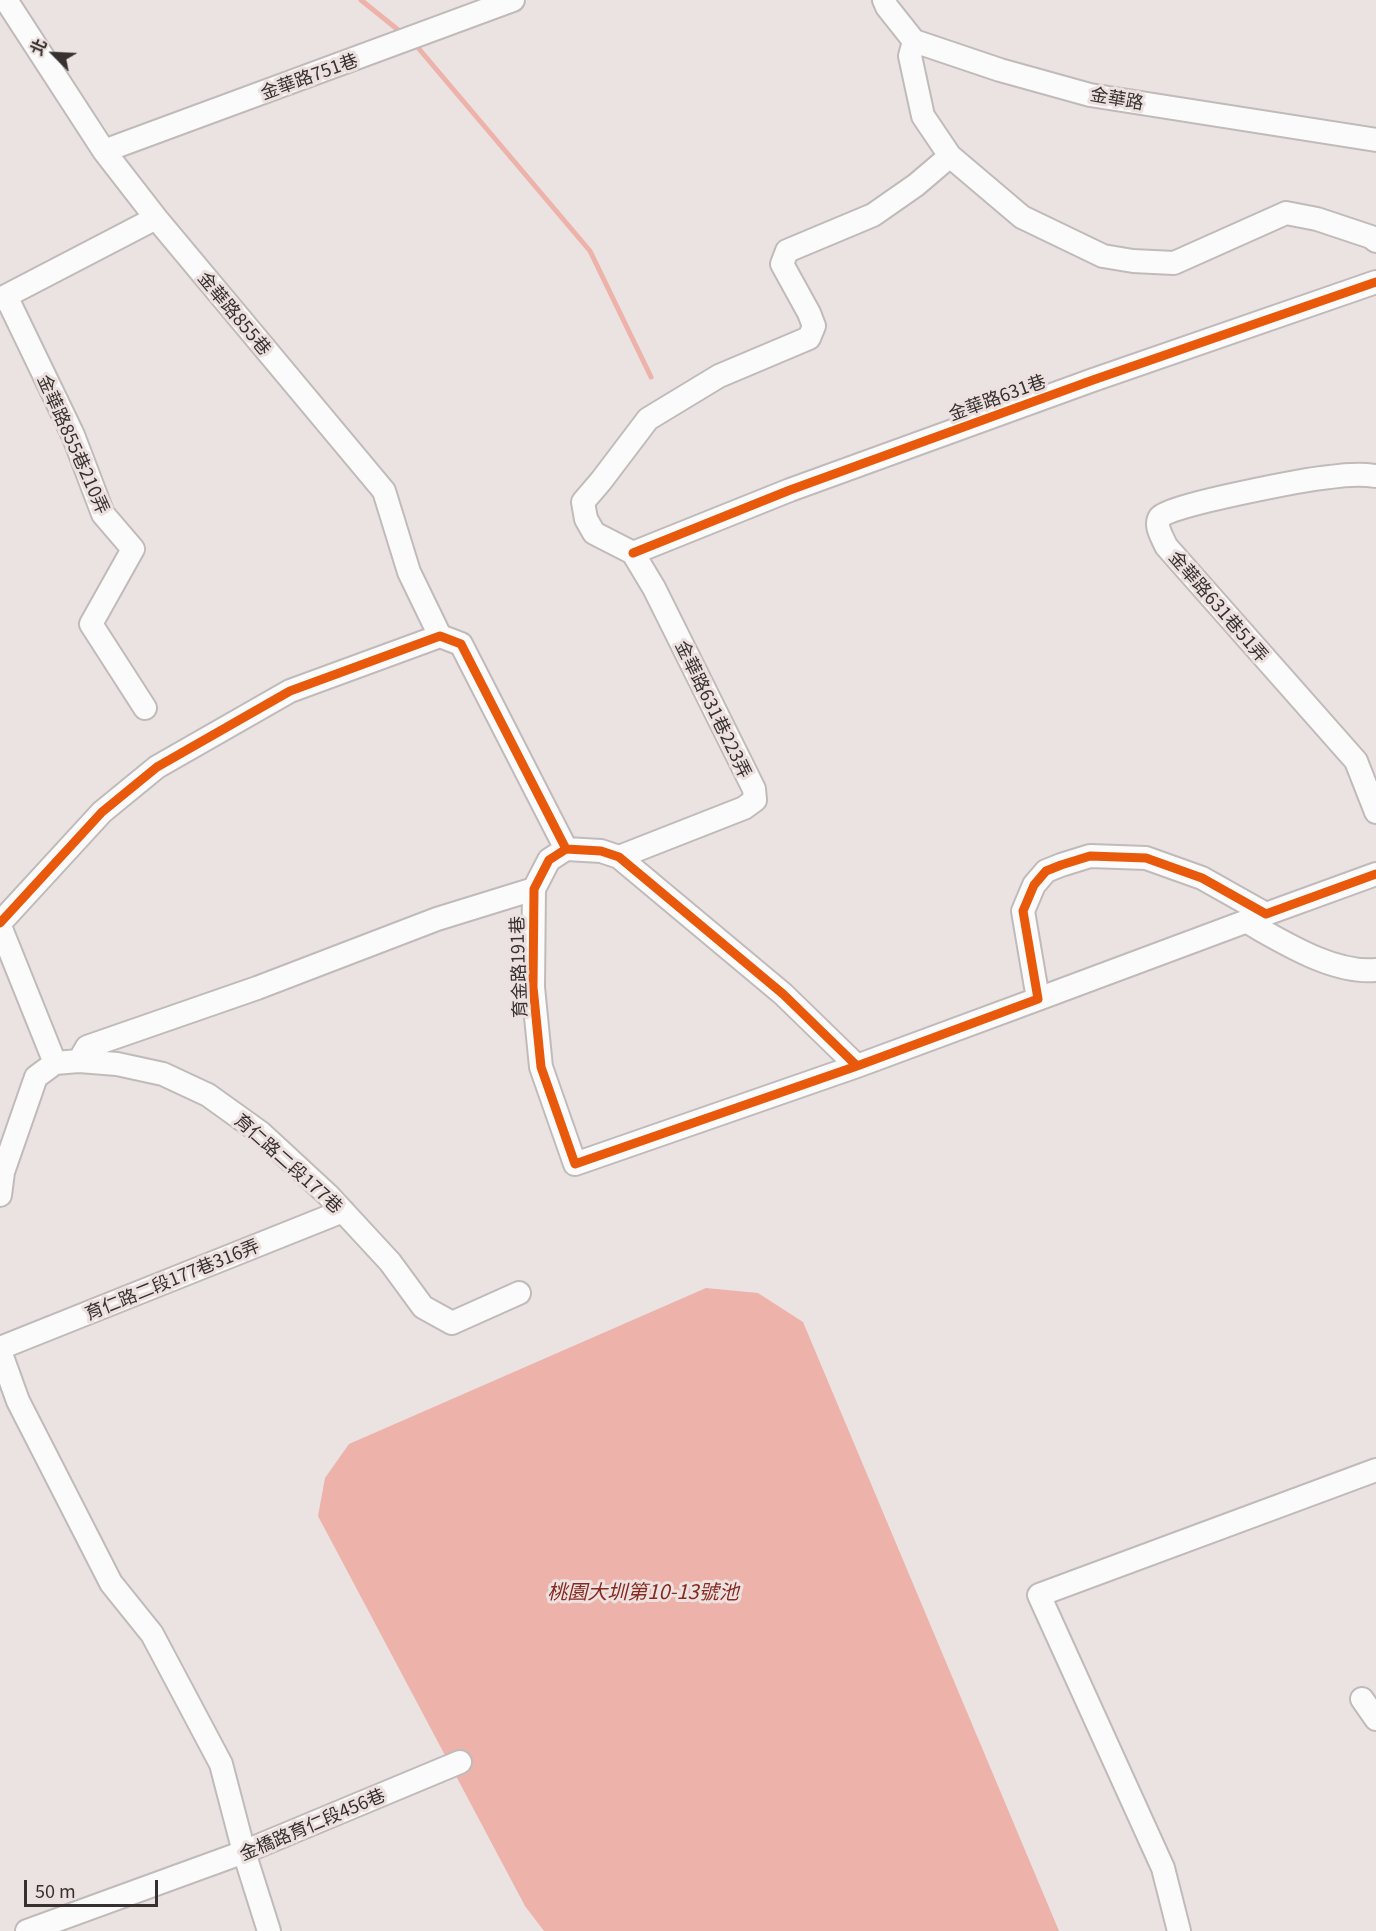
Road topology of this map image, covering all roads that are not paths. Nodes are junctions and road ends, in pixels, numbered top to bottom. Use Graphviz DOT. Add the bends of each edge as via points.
graph roads {
  1 [pos="6,0"];
  2 [pos="513,0"];
  3 [pos="884,0"];
  4 [pos="914,41"];
  5 [pos="1376,140"];
  6 [pos="104,151"];
  7 [pos="950,156"];
  8 [pos="156,218"];
  9 [pos="1376,241"];
  10 [pos="1376,282"];
  11 [pos="3,298"];
  12 [pos="1376,476"];
  13 [pos="633,553"];
  14 [pos="440,636"];
  15 [pos="145,708"];
  16 [pos="1376,812"];
  17 [pos="566,849"];
  18 [pos="619,856"];
  19 [pos="1376,874"];
  20 [pos="534,889"];
  21 [pos="1256,918"];
  22 [pos="0,924"];
  23 [pos="1376,970"];
  24 [pos="1038,999"];
  25 [pos="79,1061"];
  26 [pos="55,1063"];
  27 [pos="857,1066"];
  28 [pos="0,1195"];
  29 [pos="343,1210"];
  30 [pos="519,1293"];
  31 [pos="0,1350"];
  32 [pos="1376,1470"];
  33 [pos="1362,1699"];
  34 [pos="1376,1719"];
  35 [pos="460,1762"];
  36 [pos="244,1852"];
  37 [pos="27,1931"];
  38 [pos="269,1931"];
  39 [pos="1179,1931"];
  1 -- 6 [label="street, 金華路855巷"];
  2 -- 6 [label="street, 金華路751巷"];
  3 -- 4 [label="street"];
  4 -- 5 [label="street, 金華路" via="1090,95"];
  4 -- 7 [label="street" via="910,56 923,116"];
  6 -- 8 [label="street, 金華路855巷"];
  7 -- 9 [label="street" via="1022,217 1103,256 1174,263 1286,213 1317,219"];
  7 -- 13 [label="street" via="873,215 788,251 782,264 809,312 814,326 809,338 719,376 648,418 583,502 594,533"];
  8 -- 11 [label="street, 金華路855巷210弄"];
  8 -- 14 [label="street, 金華路855巷" via="384,491 409,572"];
  10 -- 13 [label="street, 金華路631巷" via="790,490"];
  11 -- 15 [label="street, 金華路855巷210弄" via="73,435 103,514 133,549 91,624"];
  12 -- 16 [label="street, 金華路631巷51弄" via="1329,477 1192,503 1166,512 1157,526 1166,546 1356,761"];
  13 -- 18 [label="street, 金華路631巷223弄" via="754,789 755,800 744,808"];
  14 -- 17 [label="street" via="461,644"];
  14 -- 22 [label="street" via="290,691 157,767 102,812"];
  17 -- 18 [label="street"];
  17 -- 20 [label="street, 育金路191巷" via="549,860"];
  18 -- 27 [label="street" via="783,994"];
  19 -- 21 [label="street"];
  20 -- 25 [label="street" via="437,919 87,1047"];
  20 -- 27 [label="street, 育金路191巷" via="533,987 541,1066 575,1164"];
  21 -- 23 [label="street" via="1280,941 1339,967"];
  21 -- 24 [label="street, 育金路191巷"];
  21 -- 24 [label="street" via="1202,878 1146,858 1090,856 1061,865 1046,871 1034,885 1023,910"];
  22 -- 26 [label="street"];
  24 -- 27 [label="street, 育金路191巷"];
  25 -- 26 [label="street, 育仁路二段177巷"];
  25 -- 29 [label="street, 育仁路二段177巷" via="163,1074 208,1095 261,1133"];
  26 -- 28 [label="street" via="36,1077 3,1172"];
  29 -- 30 [label="street, 育仁路二段177巷" via="390,1262 423,1307 452,1323"];
  29 -- 31 [label="street, 育仁路二段177巷316弄"];
  31 -- 36 [label="street" via="18,1401 111,1582 152,1634 221,1764"];
  32 -- 39 [label="street" via="1039,1595 1163,1868"];
  33 -- 34 [label="street"];
  35 -- 36 [label="street, 金橋路育仁段456巷"];
  36 -- 37 [label="street, 金橋路育仁段456巷"];
  36 -- 38 [label="street"];
}
